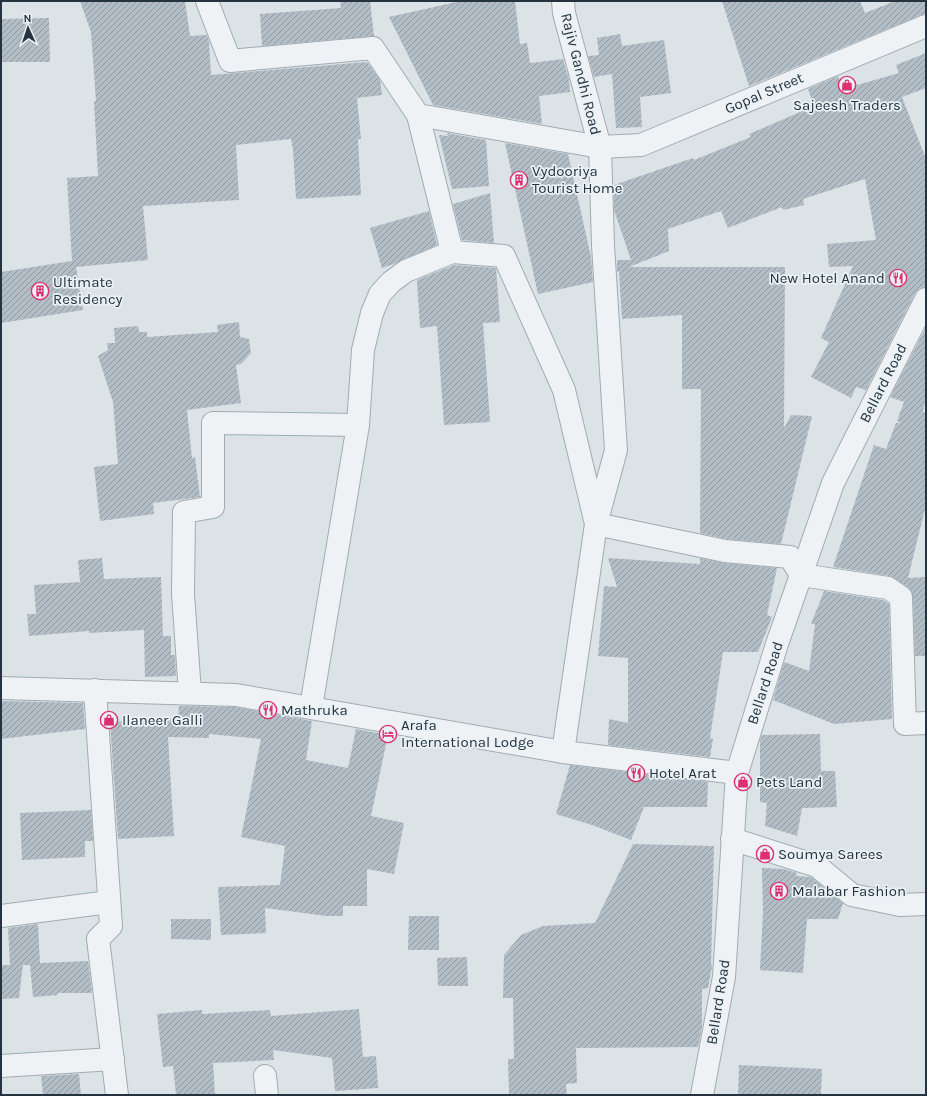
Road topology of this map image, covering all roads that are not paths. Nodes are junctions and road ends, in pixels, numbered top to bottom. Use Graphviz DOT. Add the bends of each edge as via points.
graph roads {
  1 [pos="207,1"];
  2 [pos="563,1"];
  3 [pos="926,26"];
  4 [pos="418,115"];
  5 [pos="600,148"];
  6 [pos="452,252"];
  7 [pos="926,298"];
  8 [pos="358,425"];
  9 [pos="596,524"];
  10 [pos="801,576"];
  11 [pos="1,688"];
  12 [pos="95,690"];
  13 [pos="190,693"];
  14 [pos="310,707"];
  15 [pos="926,723"];
  16 [pos="563,752"];
  17 [pos="736,774"];
  18 [pos="732,839"];
  19 [pos="109,902"];
  20 [pos="926,904"];
  21 [pos="1,916"];
  22 [pos="113,1059"];
  23 [pos="1,1066"];
  24 [pos="117,1095"];
  25 [pos="702,1095"];
  1 -- 4 [label="street" via="230,61 373,48"];
  2 -- 5 [label="street, Rajiv Gandhi Road"];
  3 -- 5 [label="street, Gopal Street" via="641,144"];
  4 -- 5 [label="street, Gopal Street"];
  4 -- 6 [label="street"];
  5 -- 9 [label="street, Rajiv Gandhi Road" via="603,245 616,450"];
  6 -- 8 [label="street" via="406,271 380,294 372,313 363,350"];
  6 -- 9 [label="street" via="504,256 564,390"];
  7 -- 10 [label="street, Bellard Road" via="833,483"];
  8 -- 13 [label="street" via="213,423 213,507 184,512 182,594"];
  8 -- 14 [label="street"];
  9 -- 10 [label="street" via="725,551 790,557"];
  9 -- 16 [label="street"];
  10 -- 15 [label="street" via="888,588 901,597 906,724"];
  10 -- 17 [label="street, Bellard Road"];
  11 -- 12 [label="street"];
  12 -- 13 [label="street"];
  12 -- 19 [label="street"];
  13 -- 14 [label="street" via="236,695"];
  14 -- 16 [label="street"];
  16 -- 17 [label="street"];
  17 -- 18 [label="street, Bellard Road"];
  18 -- 20 [label="street" via="817,866 852,895 900,905"];
  18 -- 25 [label="street, Bellard Road" via="724,977"];
  19 -- 21 [label="street"];
  19 -- 22 [label="street" via="111,926 98,939"];
  22 -- 23 [label="street"];
  22 -- 24 [label="street"];
}
